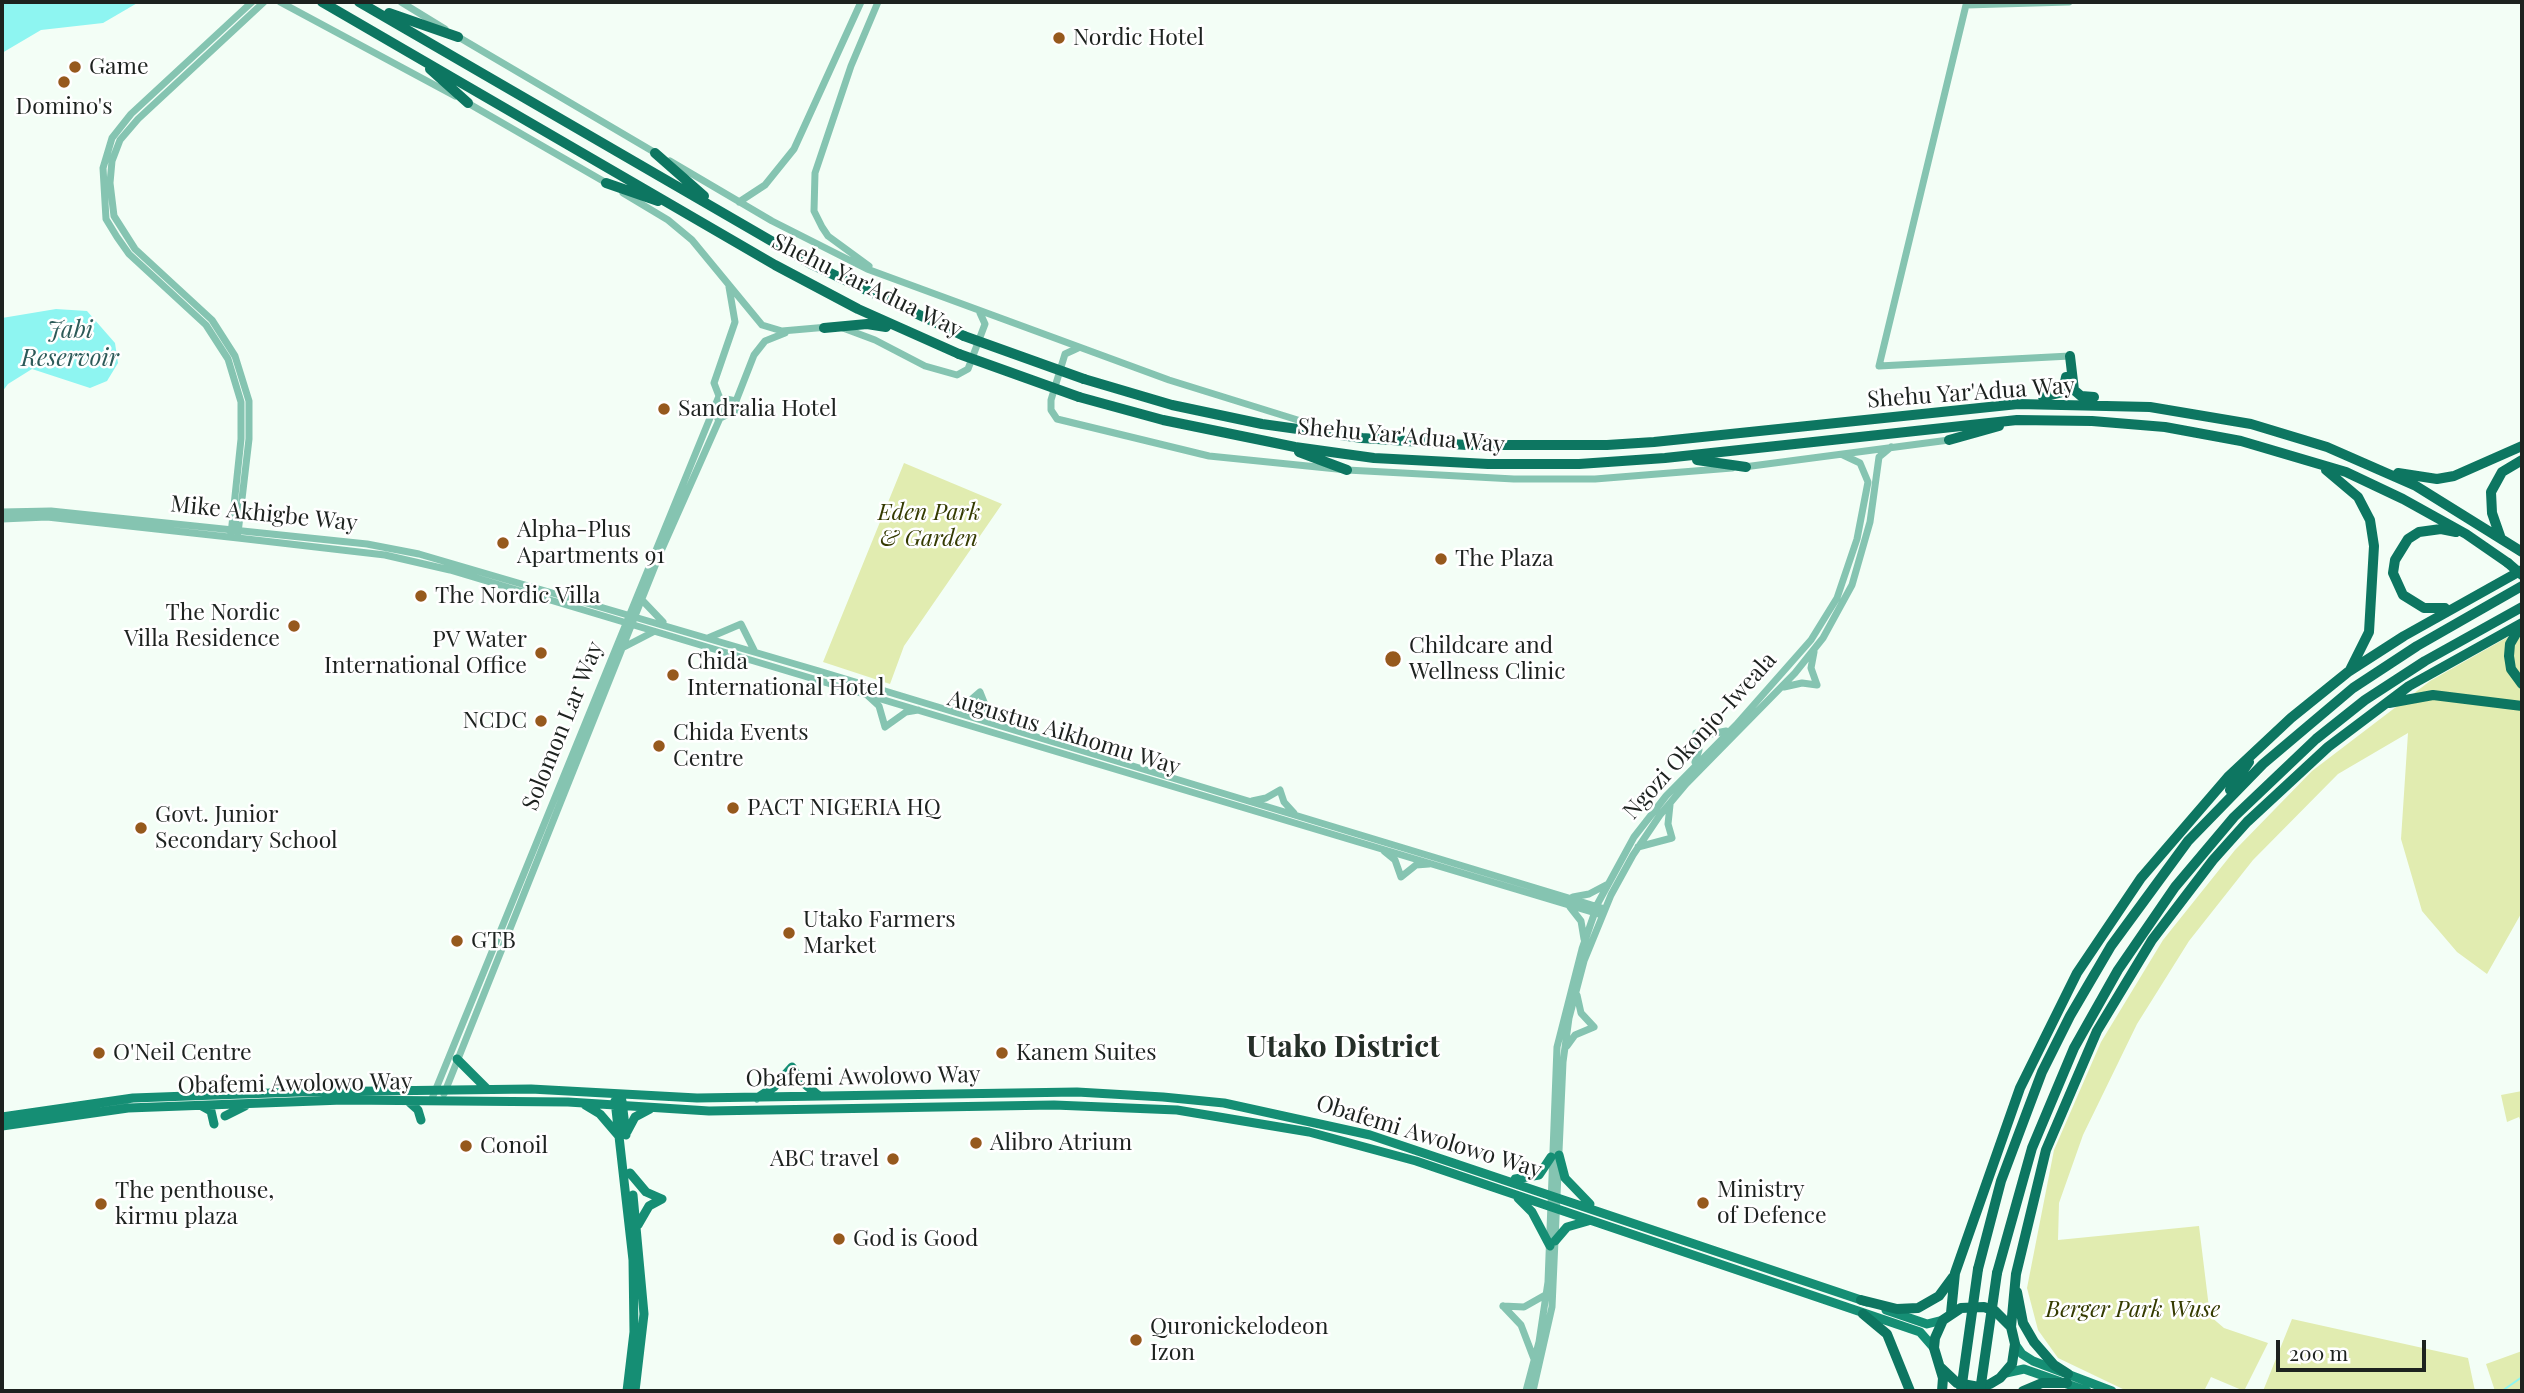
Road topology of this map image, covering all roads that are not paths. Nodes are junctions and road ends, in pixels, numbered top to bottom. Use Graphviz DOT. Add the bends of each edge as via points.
graph roads {
  1 [pos="253,2"];
  2 [pos="264,2"];
  3 [pos="280,2"];
  4 [pos="321,2"];
  5 [pos="360,2"];
  6 [pos="401,2"];
  7 [pos="861,2"];
  8 [pos="878,2"];
  9 [pos="2069,2"];
  10 [pos="458,37"];
  11 [pos="387,40"];
  12 [pos="468,103"];
  13 [pos="655,153"];
  14 [pos="606,183"];
  15 [pos="739,202"];
  16 [pos="720,210"];
  17 [pos="698,219"];
  18 [pos="842,247"];
  19 [pos="836,255"];
  20 [pos="878,272"];
  21 [pos="729,284"];
  22 [pos="977,310"];
  23 [pos="824,328"];
  24 [pos="796,330"];
  25 [pos="932,342"];
  26 [pos="1079,347"];
  27 [pos="2067,356"];
  28 [pos="717,399"];
  29 [pos="729,402"];
  30 [pos="2003,405"];
  31 [pos="2150,407"];
  32 [pos="764,414"];
  33 [pos="718,419"];
  34 [pos="2017,420"];
  35 [pos="1317,426"];
  36 [pos="1362,438"];
  37 [pos="1950,440"];
  38 [pos="1272,443"];
  39 [pos="2522,446"];
  40 [pos="1891,447"];
  41 [pos="1843,454"];
  42 [pos="1665,458"];
  43 [pos="2308,459"];
  44 [pos="2522,460"];
  45 [pos="1746,467"];
  46 [pos="2383,469"];
  47 [pos="1347,470"];
  48 [pos="2,512"];
  49 [pos="2,519"];
  50 [pos="235,534"];
  51 [pos="2466,534"];
  52 [pos="2500,537"];
  53 [pos="2522,552"];
  54 [pos="2522,572"];
  55 [pos="2522,586"];
  56 [pos="516,587"];
  57 [pos="639,598"];
  58 [pos="2453,606"];
  59 [pos="2522,607"];
  60 [pos="616,612"];
  61 [pos="608,617"];
  62 [pos="631,620"];
  63 [pos="2522,623"];
  64 [pos="676,629"];
  65 [pos="656,631"];
  66 [pos="708,638"];
  67 [pos="621,644"];
  68 [pos="1816,647"];
  69 [pos="756,652"];
  70 [pos="2348,672"];
  71 [pos="2522,684"];
  72 [pos="1778,691"];
  73 [pos="863,692"];
  74 [pos="2385,704"];
  75 [pos="2522,706"];
  76 [pos="924,710"];
  77 [pos="945,710"];
  78 [pos="1736,725"];
  79 [pos="1008,729"];
  80 [pos="2264,742"];
  81 [pos="1693,767"];
  82 [pos="2297,774"];
  83 [pos="1248,800"];
  84 [pos="1671,801"];
  85 [pos="2215,811"];
  86 [pos="1299,816"];
  87 [pos="2234,817"];
  88 [pos="1379,847"];
  89 [pos="1637,848"];
  90 [pos="1433,864"];
  91 [pos="1608,884"];
  92 [pos="1567,901"];
  93 [pos="1600,911"];
  94 [pos="1584,941"];
  95 [pos="2118,970"];
  96 [pos="1576,986"];
  97 [pos="2070,1016"];
  98 [pos="2097,1031"];
  99 [pos="2039,1046"];
  100 [pos="1564,1051"];
  101 [pos="457,1059"];
  102 [pos="487,1089"];
  103 [pos="440,1090"];
  104 [pos="617,1093"];
  105 [pos="821,1097"];
  106 [pos="757,1098"];
  107 [pos="407,1101"];
  108 [pos="436,1101"];
  109 [pos="261,1102"];
  110 [pos="580,1102"];
  111 [pos="197,1104"];
  112 [pos="619,1105"];
  113 [pos="653,1108"];
  114 [pos="225,1116"];
  115 [pos="2,1117"];
  116 [pos="421,1121"];
  117 [pos="214,1124"];
  118 [pos="2,1126"];
  119 [pos="623,1138"];
  120 [pos="1555,1156"];
  121 [pos="630,1173"];
  122 [pos="1507,1180"];
  123 [pos="1514,1195"];
  124 [pos="1553,1195"];
  125 [pos="1553,1208"];
  126 [pos="1600,1211"];
  127 [pos="1591,1221"];
  128 [pos="637,1230"];
  129 [pos="1552,1243"];
  130 [pos="1955,1273"];
  131 [pos="2016,1274"];
  132 [pos="1547,1294"];
  133 [pos="1861,1300"];
  134 [pos="1863,1314"];
  135 [pos="1947,1317"];
  136 [pos="2011,1327"];
  137 [pos="2015,1344"];
  138 [pos="1934,1348"];
  139 [pos="1535,1361"];
  140 [pos="1940,1367"];
  141 [pos="2003,1375"];
  142 [pos="2067,1379"];
  143 [pos="627,1391"];
  144 [pos="635,1391"];
  145 [pos="1526,1391"];
  146 [pos="1533,1391"];
  147 [pos="1910,1391"];
  148 [pos="1942,1391"];
  149 [pos="1961,1391"];
  150 [pos="1980,1391"];
  151 [pos="1994,1391"];
  152 [pos="2023,1391"];
  153 [pos="2087,1391"];
  154 [pos="2112,1391"];
  1 -- 50 [label="street" via="131,114 112,138 103,168 106,219 117,237 129,254 206,325 228,359 241,402"];
  2 -- 50 [label="street" via="120,140 110,183 114,216 135,249 212,320 235,356 249,401 249,439"];
  3 -- 12 [label="street"];
  4 -- 11 [label="highway, Shehu Yar'Adua Way"];
  5 -- 10 [label="highway"];
  5 -- 16 [label="highway, Shehu Yar'Adua Way"];
  6 -- 10 [label="street"];
  7 -- 15 [label="street" via="794,149 765,185"];
  8 -- 18 [label="street" via="815,173 814,211 828,236"];
  9 -- 27 [label="street" via="1966,5 1879,366"];
  10 -- 13 [label="street"];
  11 -- 12 [label="highway" via="429,68"];
  11 -- 17 [label="highway, Shehu Yar'Adua Way"];
  12 -- 14 [label="street"];
  13 -- 15 [label="street"];
  13 -- 16 [label="highway"];
  14 -- 17 [label="highway"];
  14 -- 21 [label="street" via="682,231"];
  15 -- 19 [label="street"];
  16 -- 36 [label="highway, Shehu Yar'Adua Way, bridge" via="848,283 964,337 1084,379 1221,416"];
  17 -- 25 [label="highway, Shehu Yar'Adua Way" via="813,285"];
  18 -- 19 [label="street"];
  18 -- 20 [label="street"];
  19 -- 20 [label="street"];
  20 -- 22 [label="street"];
  21 -- 24 [label="street" via="762,325"];
  21 -- 28 [label="street, Solomon Lar Way" via="735,322 714,383"];
  22 -- 23 [label="street" via="985,324 968,369 957,375 925,366 854,331"];
  22 -- 26 [label="street"];
  23 -- 24 [label="street"];
  23 -- 25 [label="highway" via="876,324"];
  24 -- 29 [label="street, Solomon Lar Way" via="765,341"];
  25 -- 38 [label="highway, Shehu Yar'Adua Way, bridge" via="1079,397"];
  26 -- 35 [label="street"];
  26 -- 47 [label="street" via="1065,354 1051,400 1052,413 1060,421 1209,456"];
  27 -- 30 [label="highway" via="2063,392"];
  27 -- 31 [label="highway" via="2078,395"];
  28 -- 29 [label="street"];
  28 -- 57 [label="street, Solomon Lar Way"];
  29 -- 33 [label="street, Solomon Lar Way"];
  30 -- 31 [label="highway, Shehu Yar'Adua Way"];
  30 -- 36 [label="highway, Shehu Yar'Adua Way" via="1607,445 1467,445"];
  31 -- 46 [label="highway, Shehu Yar'Adua Way" via="2277,431"];
  32 -- 33 [label="street" via="735,411"];
  33 -- 57 [label="street, Solomon Lar Way"];
  34 -- 37 [label="highway"];
  34 -- 42 [label="highway, Shehu Yar'Adua Way"];
  34 -- 43 [label="highway, Shehu Yar'Adua Way" via="2165,427"];
  35 -- 36 [label="highway"];
  37 -- 40 [label="street"];
  38 -- 42 [label="highway, Shehu Yar'Adua Way" via="1374,458 1488,464"];
  38 -- 47 [label="highway"];
  39 -- 46 [label="highway" via="2454,476 2418,477"];
  40 -- 41 [label="street"];
  40 -- 68 [label="street, Ngozi Okonjo-Iweala" via="1879,457 1870,522 1856,574"];
  41 -- 45 [label="street"];
  41 -- 78 [label="street, Ngozi Okonjo-Iweala" via="1860,463 1868,482 1845,579 1811,640"];
  42 -- 45 [label="highway"];
  43 -- 51 [label="highway, Shehu Yar'Adua Way" via="2375,485"];
  43 -- 70 [label="highway" via="2349,487 2373,532 2371,619 2364,646"];
  44 -- 52 [label="highway" via="2502,472 2491,492"];
  45 -- 47 [label="street" via="1560,480"];
  46 -- 52 [label="highway, Shehu Yar'Adua Way"];
  48 -- 50 [label="street, Mike Akhigbe Way" via="51,511"];
  49 -- 50 [label="street, Mike Akhigbe Way" via="47,517"];
  50 -- 56 [label="street, Mike Akhigbe Way" via="386,555"];
  51 -- 54 [label="highway, Shehu Yar'Adua Way, bridge"];
  51 -- 58 [label="highway" via="2441,529 2419,532 2408,539 2395,561 2396,586 2412,603 2436,610"];
  52 -- 53 [label="highway, Shehu Yar'Adua Way"];
  54 -- 58 [label="highway"];
  55 -- 85 [label="highway" via="2353,688 2303,727"];
  56 -- 60 [label="street, Augustus Aikhomu Way"];
  56 -- 61 [label="street, Augustus Aikhomu Way"];
  57 -- 60 [label="street"];
  57 -- 62 [label="street, Solomon Lar Way"];
  57 -- 64 [label="street" via="657,618"];
  58 -- 70 [label="highway"];
  59 -- 87 [label="highway" via="2365,700 2316,739"];
  60 -- 62 [label="street, Augustus Aikhomu Way"];
  61 -- 62 [label="street, Augustus Aikhomu Way"];
  61 -- 67 [label="street"];
  62 -- 64 [label="street, Augustus Aikhomu Way"];
  62 -- 65 [label="street, Augustus Aikhomu Way"];
  62 -- 67 [label="street, Solomon Lar Way"];
  63 -- 71 [label="highway" via="2509,656 2511,669"];
  63 -- 74 [label="highway"];
  64 -- 66 [label="street, Augustus Aikhomu Way"];
  65 -- 67 [label="street"];
  65 -- 73 [label="street, Augustus Aikhomu Way"];
  66 -- 69 [label="street, Augustus Aikhomu Way"];
  66 -- 69 [label="street" via="741,624"];
  67 -- 101 [label="street, Solomon Lar Way"];
  67 -- 103 [label="street, Solomon Lar Way"];
  68 -- 72 [label="street, Ngozi Okonjo-Iweala"];
  68 -- 72 [label="street" via="1811,668 1817,685 1795,683"];
  69 -- 77 [label="street, Augustus Aikhomu Way"];
  70 -- 80 [label="highway"];
  72 -- 84 [label="street, Ngozi Okonjo-Iweala"];
  73 -- 76 [label="street, Augustus Aikhomu Way"];
  73 -- 76 [label="street" via="879,706 885,727 906,712"];
  74 -- 75 [label="highway" via="2433,695"];
  74 -- 82 [label="highway"];
  76 -- 88 [label="street, Augustus Aikhomu Way"];
  77 -- 79 [label="street, Augustus Aikhomu Way"];
  77 -- 79 [label="street" via="964,706 980,692 990,717"];
  78 -- 81 [label="street, Ngozi Okonjo-Iweala"];
  78 -- 81 [label="street" via="1718,734 1696,733 1699,750"];
  79 -- 83 [label="street, Augustus Aikhomu Way"];
  80 -- 85 [label="highway"];
  80 -- 99 [label="highway" via="2194,813 2140,878 2077,973"];
  81 -- 91 [label="street, Ngozi Okonjo-Iweala" via="1650,815"];
  82 -- 87 [label="highway"];
  82 -- 98 [label="highway" via="2247,822 2184,897"];
  83 -- 86 [label="street, Augustus Aikhomu Way"];
  83 -- 86 [label="street" via="1280,790 1288,807"];
  84 -- 89 [label="street, Ngozi Okonjo-Iweala"];
  84 -- 89 [label="street" via="1671,838"];
  85 -- 97 [label="highway" via="2154,885"];
  86 -- 92 [label="street, Augustus Aikhomu Way"];
  87 -- 95 [label="highway" via="2175,887"];
  88 -- 90 [label="street, Augustus Aikhomu Way"];
  88 -- 90 [label="street" via="1395,860 1401,877 1416,865"];
  89 -- 93 [label="street, Ngozi Okonjo-Iweala"];
  90 -- 92 [label="street, Augustus Aikhomu Way"];
  91 -- 92 [label="street"];
  91 -- 93 [label="street, Ngozi Okonjo-Iweala"];
  92 -- 93 [label="street, Augustus Aikhomu Way"];
  92 -- 94 [label="street" via="1581,920"];
  93 -- 94 [label="street, Ngozi Okonjo-Iweala"];
  93 -- 96 [label="street, Ngozi Okonjo-Iweala"];
  94 -- 120 [label="street, Ngozi Okonjo-Iweala" via="1558,1047"];
  95 -- 98 [label="highway"];
  95 -- 150 [label="highway, bridge" via="2052,1097 2019,1186 1997,1273"];
  96 -- 100 [label="street, Ngozi Okonjo-Iweala"];
  96 -- 100 [label="street" via="1581,1013 1594,1027 1574,1035"];
  97 -- 99 [label="highway"];
  97 -- 149 [label="highway, bridge" via="2014,1143 1978,1269"];
  98 -- 131 [label="highway" via="2046,1150"];
  99 -- 130 [label="highway"];
  100 -- 120 [label="street, Ngozi Okonjo-Iweala"];
  101 -- 102 [label="main road"];
  101 -- 103 [label="street, Solomon Lar Way"];
  102 -- 103 [label="main road, Obafemi Awolowo Way"];
  102 -- 104 [label="main road, Obafemi Awolowo Way"];
  103 -- 108 [label="street, Solomon Lar Way"];
  103 -- 115 [label="main road, Obafemi Awolowo Way" via="133,1098"];
  104 -- 106 [label="main road, Obafemi Awolowo Way"];
  104 -- 112 [label="main road"];
  105 -- 106 [label="main road, Obafemi Awolowo Way"];
  105 -- 106 [label="main road" via="792,1067"];
  105 -- 122 [label="main road, Obafemi Awolowo Way" via="1077,1092 1224,1103 1370,1135"];
  107 -- 108 [label="main road, Obafemi Awolowo Way"];
  107 -- 109 [label="main road, Obafemi Awolowo Way"];
  107 -- 116 [label="main road" via="418,1110"];
  108 -- 110 [label="main road, Obafemi Awolowo Way"];
  109 -- 111 [label="main road, Obafemi Awolowo Way"];
  109 -- 114 [label="main road"];
  110 -- 112 [label="main road, Obafemi Awolowo Way"];
  110 -- 119 [label="main road" via="600,1114"];
  111 -- 117 [label="main road" via="211,1111"];
  111 -- 118 [label="main road, Obafemi Awolowo Way" via="101,1111"];
  112 -- 113 [label="main road, Obafemi Awolowo Way"];
  112 -- 119 [label="main road"];
  113 -- 119 [label="main road" via="635,1117"];
  113 -- 123 [label="main road, Obafemi Awolowo Way" via="735,1111 1054,1105 1177,1110 1330,1137"];
  119 -- 121 [label="main road"];
  119 -- 143 [label="main road" via="635,1313"];
  120 -- 122 [label="main road" via="1539,1175"];
  120 -- 124 [label="street, Ngozi Okonjo-Iweala"];
  120 -- 126 [label="main road" via="1571,1186"];
  121 -- 128 [label="main road"];
  121 -- 128 [label="main road" via="646,1192 662,1199 643,1213"];
  122 -- 124 [label="main road, Obafemi Awolowo Way"];
  123 -- 125 [label="main road, Obafemi Awolowo Way"];
  123 -- 129 [label="main road" via="1532,1212"];
  124 -- 125 [label="street, Ngozi Okonjo-Iweala"];
  124 -- 126 [label="main road, Obafemi Awolowo Way"];
  125 -- 127 [label="main road, Obafemi Awolowo Way"];
  125 -- 129 [label="street, Ngozi Okonjo-Iweala"];
  126 -- 133 [label="main road, Obafemi Awolowo Way"];
  127 -- 129 [label="main road" via="1567,1227"];
  127 -- 134 [label="main road, Obafemi Awolowo Way"];
  128 -- 144 [label="main road" via="644,1314"];
  129 -- 132 [label="street, Ngozi Okonjo-Iweala"];
  129 -- 146 [label="street, Ngozi Okonjo-Iweala" via="1552,1307"];
  130 -- 133 [label="highway" via="1939,1296 1918,1308 1897,1309"];
  130 -- 135 [label="highway"];
  131 -- 136 [label="highway"];
  131 -- 142 [label="highway" via="2017,1299 2028,1334"];
  132 -- 139 [label="street, Ngozi Okonjo-Iweala"];
  132 -- 139 [label="street" via="1524,1307 1503,1306 1521,1325"];
  133 -- 135 [label="main road, Obafemi Awolowo Way" via="1927,1324"];
  134 -- 138 [label="main road, Obafemi Awolowo Way" via="1920,1332"];
  134 -- 147 [label="highway" via="1886,1334"];
  135 -- 136 [label="highway" via="1961,1308 1984,1307"];
  135 -- 138 [label="highway"];
  136 -- 137 [label="highway"];
  137 -- 141 [label="highway" via="2015,1354"];
  137 -- 142 [label="main road" via="2032,1361"];
  138 -- 140 [label="highway"];
  139 -- 145 [label="street, Ngozi Okonjo-Iweala"];
  140 -- 141 [label="highway" via="1947,1376 1968,1386 1990,1384"];
  140 -- 148 [label="highway"];
  141 -- 142 [label="main road" via="2024,1369"];
  141 -- 151 [label="highway"];
  142 -- 152 [label="highway"];
  142 -- 153 [label="main road"];
  142 -- 154 [label="main road"];
}
